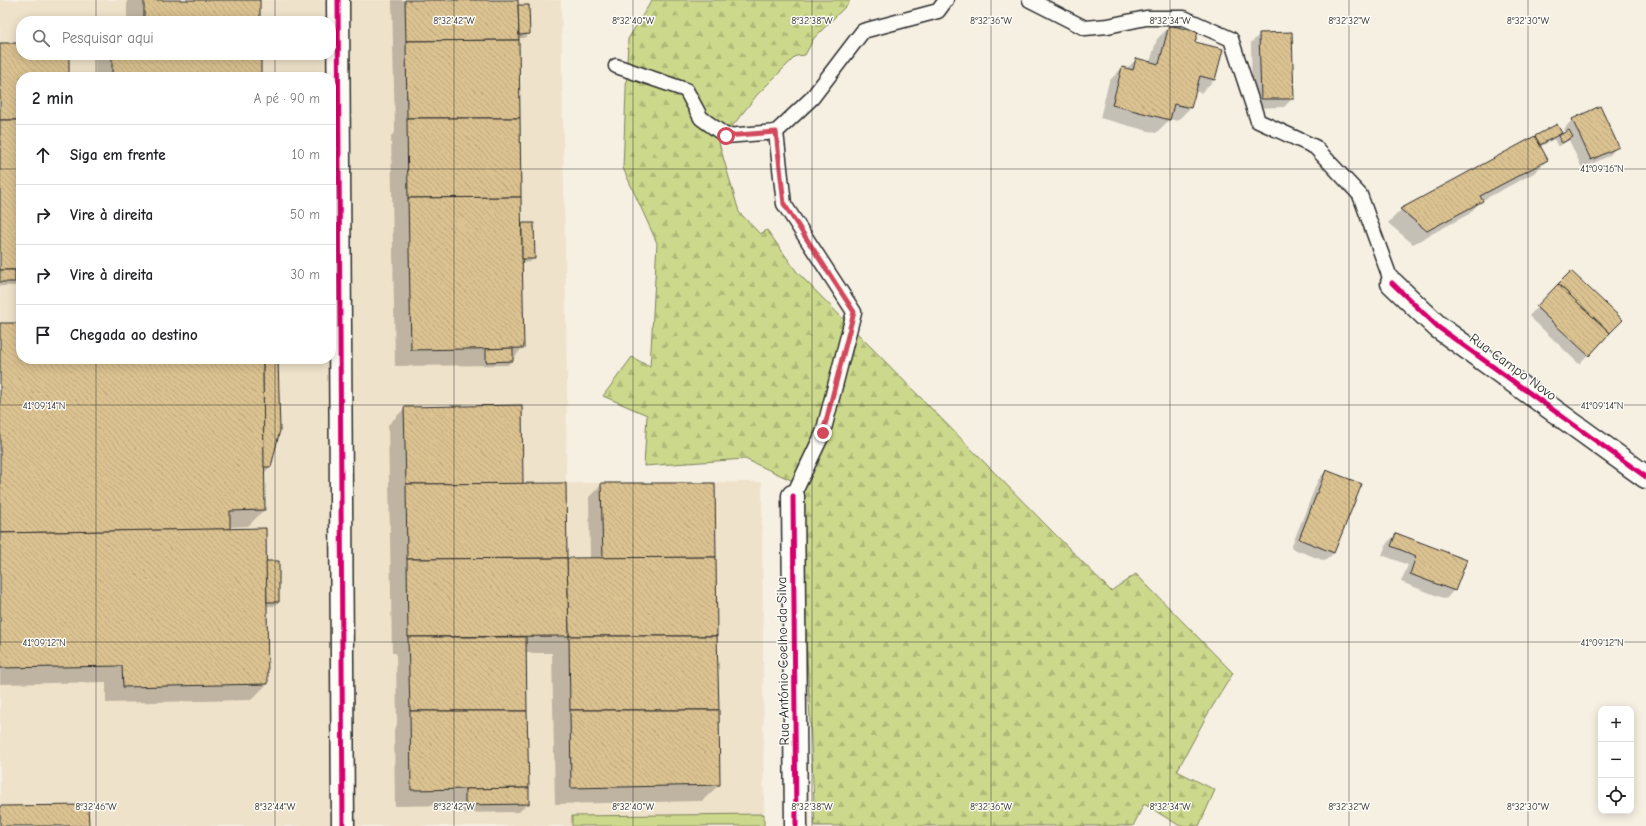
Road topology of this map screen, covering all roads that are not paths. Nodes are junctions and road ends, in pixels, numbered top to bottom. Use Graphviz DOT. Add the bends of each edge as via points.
graph roads {
  1 [pos="338,0"];
  2 [pos="946,0"];
  3 [pos="1030,0"];
  4 [pos="616,66"];
  5 [pos="776,132"];
  6 [pos="1392,283"];
  7 [pos="1646,477"];
  8 [pos="793,496"];
  9 [pos="343,826"];
  10 [pos="796,826"];
  1 -- 9 [label="street"];
  2 -- 5 [label="lane" via="938,11 863,31 812,98"];
  3 -- 6 [label="lane" via="1085,28 1146,18 1184,18 1231,39 1258,122 1316,147 1360,195"];
  4 -- 5 [label="lane" via="686,90 701,118 726,136"];
  5 -- 8 [label="lane" via="784,204 854,312 823,433"];
  6 -- 7 [label="street, Rua Campo Novo" via="1438,327"];
  8 -- 10 [label="street, Rua António Coelho da Silva"];
}
